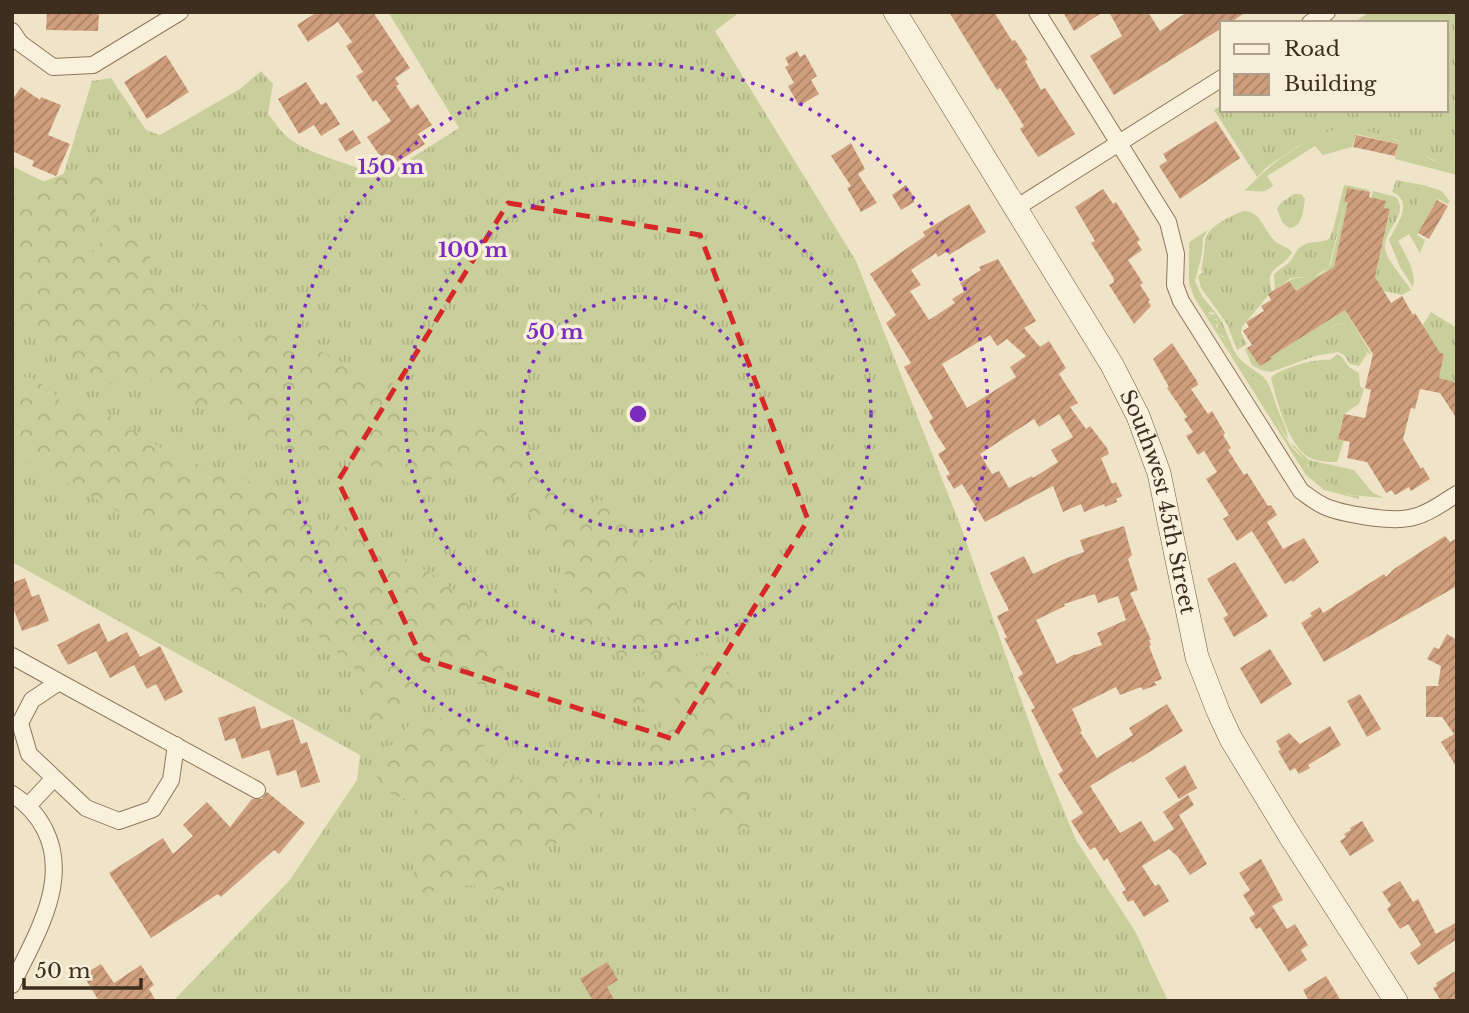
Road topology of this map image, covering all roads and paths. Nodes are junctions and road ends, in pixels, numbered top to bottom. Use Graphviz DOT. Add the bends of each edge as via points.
graph roads {
  1 [pos="180,12"];
  2 [pos="895,12"];
  3 [pos="1037,12"];
  4 [pos="12,32"];
  5 [pos="1220,79"];
  6 [pos="1119,144"];
  7 [pos="1016,208"];
  8 [pos="1457,494"];
  9 [pos="12,656"];
  10 [pos="59,682"];
  11 [pos="176,745"];
  12 [pos="54,778"];
  13 [pos="257,790"];
  14 [pos="12,794"];
  15 [pos="28,806"];
  16 [pos="12,985"];
  17 [pos="1396,1001"];
  1 -- 4 [label="street" via="93,65 53,67"];
  2 -- 7 [label="street, Southwest 45th Street"];
  3 -- 6 [label="street"];
  5 -- 6 [label="street"];
  6 -- 7 [label="street"];
  6 -- 8 [label="street" via="1168,222 1181,301 1301,491 1331,509 1394,520 1426,513"];
  7 -- 17 [label="street, Southwest 45th Street" via="1138,416 1159,473 1197,657 1231,739"];
  9 -- 10 [label="street"];
  10 -- 11 [label="street"];
  10 -- 12 [label="street" via="32,700 20,723 29,754"];
  11 -- 12 [label="street" via="171,780 153,809 119,821 86,808"];
  11 -- 13 [label="street"];
  12 -- 15 [label="street"];
  14 -- 15 [label="street"];
  15 -- 16 [label="street" via="49,839 55,874 40,924"];
}
